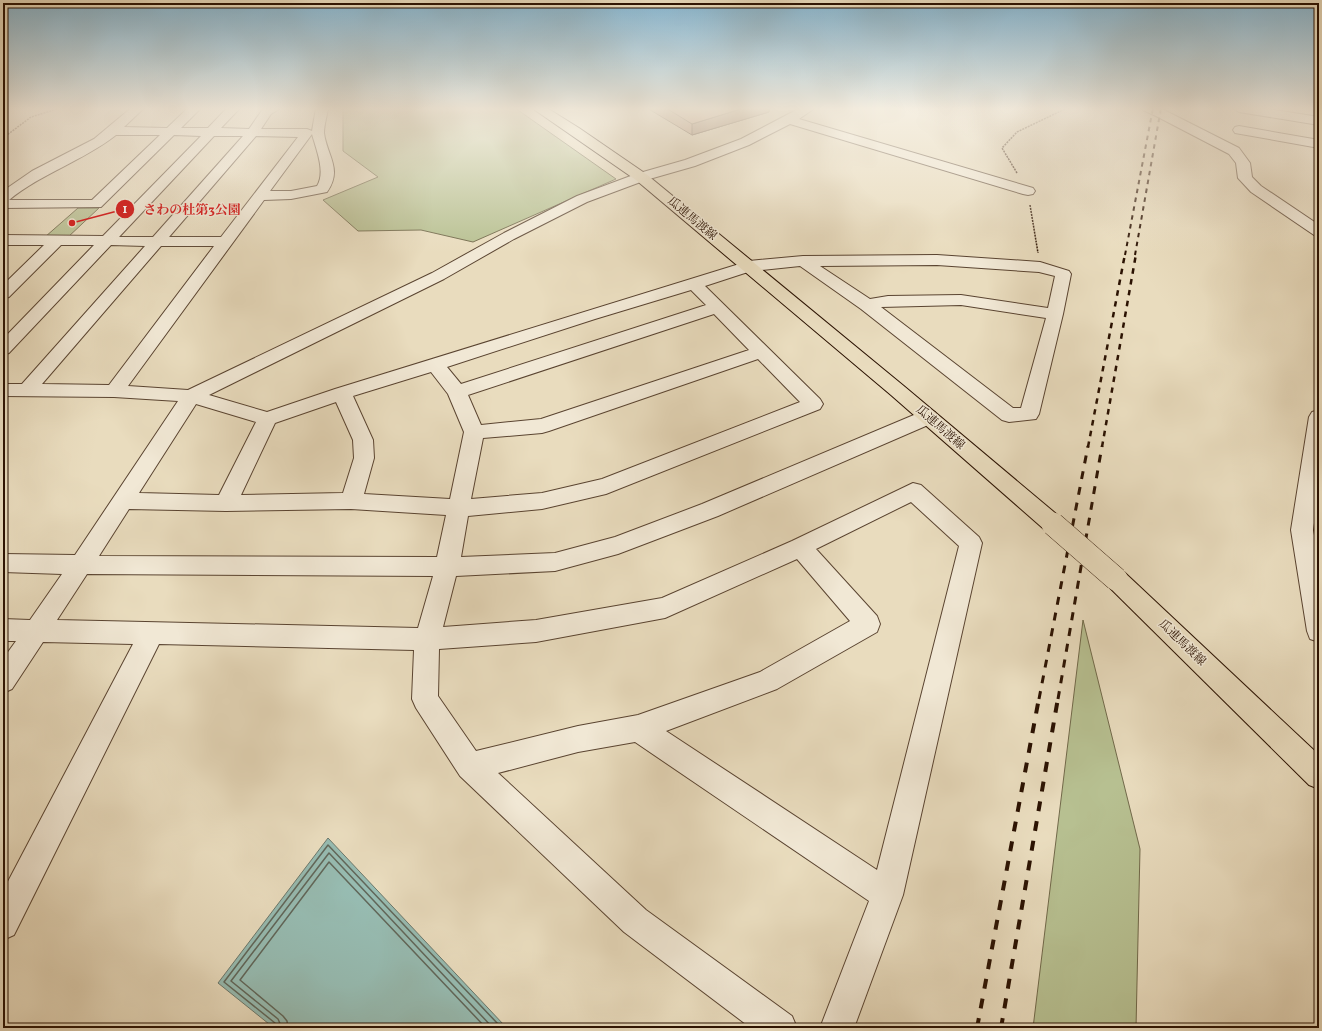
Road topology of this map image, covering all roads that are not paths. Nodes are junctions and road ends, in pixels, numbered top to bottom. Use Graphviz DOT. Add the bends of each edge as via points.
graph roads {
  1 [pos="71,156"];
  2 [pos="146,156"];
  3 [pos="188,156"];
  4 [pos="233,156"];
  5 [pos="290,156"];
  6 [pos="324,156"];
  7 [pos="611,156"];
  8 [pos="708,156"];
  9 [pos="911,156"];
  10 [pos="1238,156"];
  11 [pos="641,177"];
  12 [pos="1028,191"];
  13 [pos="260,196"];
  14 [pos="3,198"];
  15 [pos="3,204"];
  16 [pos="1319,232"];
  17 [pos="3,240"];
  18 [pos="58,240"];
  19 [pos="105,242"];
  20 [pos="157,242"];
  21 [pos="225,242"];
  22 [pos="803,261"];
  23 [pos="749,266"];
  24 [pos="694,284"];
  25 [pos="3,294"];
  26 [pos="867,305"];
  27 [pos="718,307"];
  28 [pos="1055,314"];
  29 [pos="3,349"];
  30 [pos="760,352"];
  31 [pos="435,365"];
  32 [pos="3,390"];
  33 [pos="28,390"];
  34 [pos="114,391"];
  35 [pos="457,392"];
  36 [pos="342,393"];
  37 [pos="191,396"];
  38 [pos="928,417"];
  39 [pos="1319,417"];
  40 [pos="267,419"];
  41 [pos="474,432"];
  42 [pos="122,501"];
  43 [pos="351,501"];
  44 [pos="226,503"];
  45 [pos="460,508"];
  46 [pos="800,547"];
  47 [pos="3,563"];
  48 [pos="81,565"];
  49 [pos="447,567"];
  50 [pos="3,630"];
  51 [pos="36,630"];
  52 [pos="1319,631"];
  53 [pos="151,634"];
  54 [pos="427,639"];
  55 [pos="3,680"];
  56 [pos="638,728"];
  57 [pos="470,766"];
  58 [pos="1319,775"];
  59 [pos="887,895"];
  60 [pos="3,924"];
  61 [pos="780,1028"];
  62 [pos="837,1028"];
  1 -- 14 [label="street" via="17,185"];
  2 -- 15 [label="street" via="96,204"];
  3 -- 19 [label="street"];
  4 -- 20 [label="street"];
  5 -- 13 [label="street"];
  6 -- 13 [label="street" via="327,181 322,189 291,195"];
  7 -- 11 [label="main road, 瓜連馬渡線"];
  8 -- 11 [label="street"];
  9 -- 12 [label="street"];
  10 -- 16 [label="street" via="1243,163 1245,178 1256,189"];
  11 -- 23 [label="main road, 瓜連馬渡線"];
  11 -- 37 [label="street" via="582,199 431,280"];
  13 -- 21 [label="street"];
  17 -- 18 [label="street"];
  18 -- 19 [label="street"];
  18 -- 25 [label="street"];
  19 -- 20 [label="street"];
  19 -- 29 [label="street"];
  20 -- 21 [label="street"];
  20 -- 33 [label="street"];
  21 -- 34 [label="street"];
  22 -- 23 [label="street"];
  22 -- 26 [label="street"];
  22 -- 28 [label="street" via="937,260 1040,267 1063,274"];
  23 -- 24 [label="street"];
  23 -- 38 [label="main road, 瓜連馬渡線"];
  24 -- 27 [label="street"];
  24 -- 31 [label="street"];
  26 -- 28 [label="street" via="961,300"];
  26 -- 28 [label="street" via="1009,415 1029,414"];
  27 -- 30 [label="street"];
  27 -- 35 [label="street"];
  30 -- 41 [label="street" via="542,426"];
  30 -- 45 [label="street" via="813,404 606,486 542,501"];
  31 -- 35 [label="street"];
  31 -- 36 [label="street"];
  32 -- 33 [label="street"];
  33 -- 34 [label="street"];
  34 -- 37 [label="street"];
  35 -- 41 [label="street"];
  36 -- 40 [label="street"];
  36 -- 43 [label="street" via="363,440 364,458"];
  37 -- 40 [label="street"];
  37 -- 42 [label="street"];
  38 -- 49 [label="street" via="710,510 618,545 555,562"];
  38 -- 58 [label="main road, 瓜連馬渡線, bridge" via="1116,579"];
  39 -- 52 [label="street" via="1302,530"];
  40 -- 44 [label="street"];
  41 -- 45 [label="street"];
  42 -- 44 [label="street"];
  42 -- 48 [label="street"];
  43 -- 44 [label="street"];
  43 -- 45 [label="street"];
  45 -- 49 [label="street"];
  46 -- 54 [label="street" via="665,608 536,631"];
  46 -- 56 [label="street" via="868,624 768,681"];
  46 -- 59 [label="street" via="913,491 971,543"];
  47 -- 48 [label="street"];
  48 -- 49 [label="street"];
  48 -- 51 [label="street"];
  49 -- 54 [label="street"];
  50 -- 51 [label="street"];
  51 -- 53 [label="street"];
  51 -- 55 [label="street"];
  53 -- 54 [label="street"];
  53 -- 60 [label="street"];
  54 -- 57 [label="street" via="425,699"];
  56 -- 57 [label="street" via="578,739"];
  56 -- 59 [label="street"];
  57 -- 61 [label="street" via="634,920"];
  59 -- 62 [label="street"];
}
